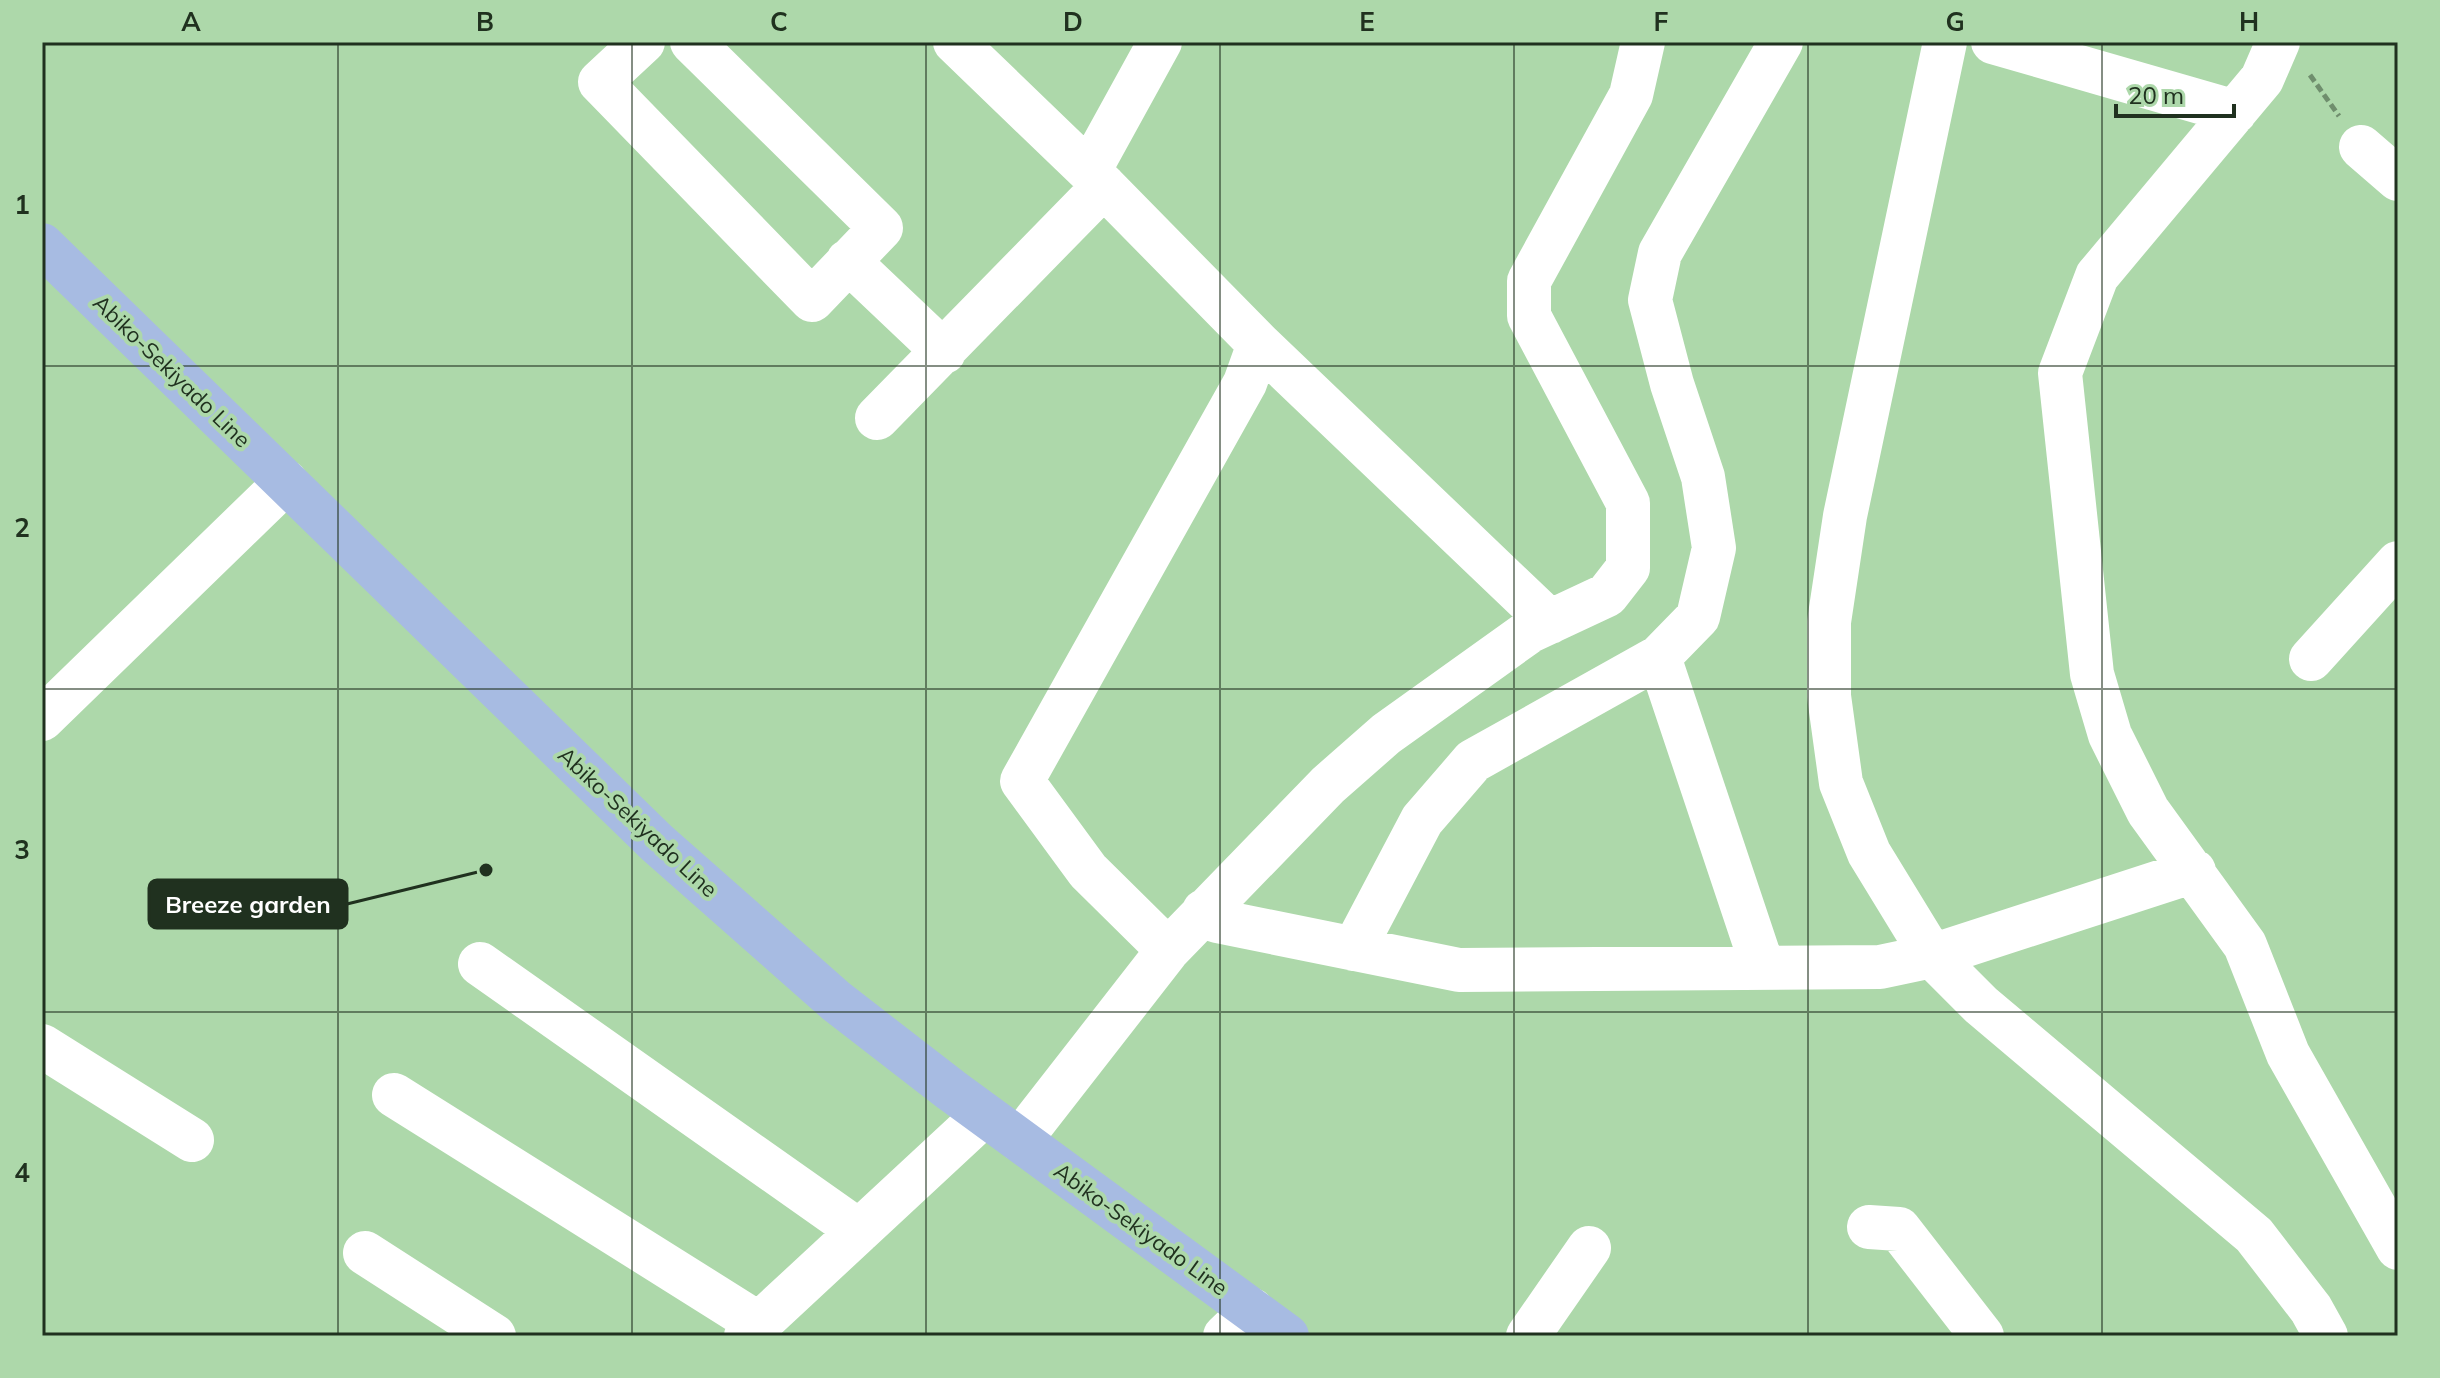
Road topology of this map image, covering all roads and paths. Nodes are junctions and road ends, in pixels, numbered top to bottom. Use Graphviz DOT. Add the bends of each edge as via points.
graph roads {
  1 [pos="643,42"];
  2 [pos="692,42"];
  3 [pos="1160,42"];
  4 [pos="1643,42"];
  5 [pos="1781,42"];
  6 [pos="1945,42"];
  7 [pos="1993,42"];
  8 [pos="959,44"];
  9 [pos="2290,54"];
  10 [pos="2098,57"];
  11 [pos="2235,112"];
  12 [pos="2361,147"];
  13 [pos="1096,178"];
  14 [pos="2398,179"];
  15 [pos="42,245"];
  16 [pos="848,261"];
  17 [pos="1259,344"];
  18 [pos="944,352"];
  19 [pos="877,418"];
  20 [pos="286,482"];
  21 [pos="2398,563"];
  22 [pos="1550,622"];
  23 [pos="1659,657"];
  24 [pos="2311,659"];
  25 [pos="42,719"];
  26 [pos="2194,871"];
  27 [pos="1204,911"];
  28 [pos="1354,949"];
  29 [pos="1168,950"];
  30 [pos="1932,956"];
  31 [pos="480,964"];
  32 [pos="1763,968"];
  33 [pos="42,1046"];
  34 [pos="394,1095"];
  35 [pos="984,1115"];
  36 [pos="192,1140"];
  37 [pos="1020,1140"];
  38 [pos="1869,1227"];
  39 [pos="859,1231"];
  40 [pos="1589,1248"];
  41 [pos="2398,1248"];
  42 [pos="365,1253"];
  43 [pos="1238,1323"];
  44 [pos="752,1330"];
  45 [pos="494,1336"];
  46 [pos="1287,1336"];
  47 [pos="1528,1336"];
  48 [pos="1982,1336"];
  49 [pos="2326,1336"];
  1 -- 16 [label="street" via="600,82 812,300"];
  2 -- 16 [label="street" via="881,228"];
  3 -- 13 [label="street"];
  4 -- 22 [label="street" via="1631,95 1529,281 1529,316 1628,503 1628,568 1607,595"];
  5 -- 23 [label="street" via="1660,253 1650,300 1703,477 1714,548 1698,617"];
  6 -- 30 [label="street" via="1845,516 1829,622 1829,696 1841,783 1869,853"];
  7 -- 10 [label="street"];
  8 -- 13 [label="street"];
  9 -- 11 [label="street"];
  9 -- 12 [label="path"];
  10 -- 11 [label="street"];
  11 -- 26 [label="street" via="2097,276 2060,373 2092,674 2110,735 2148,811"];
  12 -- 14 [label="street"];
  13 -- 17 [label="street"];
  13 -- 18 [label="street"];
  15 -- 20 [label="main road, Abiko-Sekiyado Line"];
  16 -- 18 [label="street"];
  17 -- 22 [label="street"];
  17 -- 29 [label="street" via="1245,383 1022,781 1088,871"];
  18 -- 19 [label="street"];
  20 -- 25 [label="street"];
  20 -- 35 [label="main road, Abiko-Sekiyado Line" via="657,843 836,1001"];
  21 -- 24 [label="street"];
  22 -- 27 [label="street" via="1386,734"];
  23 -- 28 [label="street" via="1473,761 1422,820"];
  23 -- 32 [label="street"];
  26 -- 30 [label="street"];
  26 -- 41 [label="street" via="2245,945 2288,1054"];
  27 -- 28 [label="street" via="1217,921"];
  27 -- 29 [label="street"];
  28 -- 32 [label="street" via="1459,970"];
  29 -- 37 [label="street"];
  30 -- 32 [label="street" via="1880,967"];
  30 -- 49 [label="street" via="1981,1005 2254,1235"];
  31 -- 39 [label="street"];
  33 -- 36 [label="street"];
  34 -- 44 [label="street"];
  35 -- 37 [label="main road, Abiko-Sekiyado Line"];
  35 -- 39 [label="street"];
  37 -- 43 [label="main road, Abiko-Sekiyado Line"];
  38 -- 48 [label="street" via="1899,1229"];
  39 -- 44 [label="street"];
  40 -- 47 [label="street"];
  42 -- 45 [label="street"];
  43 -- 46 [label="main road, Abiko-Sekiyado Line"];
}
